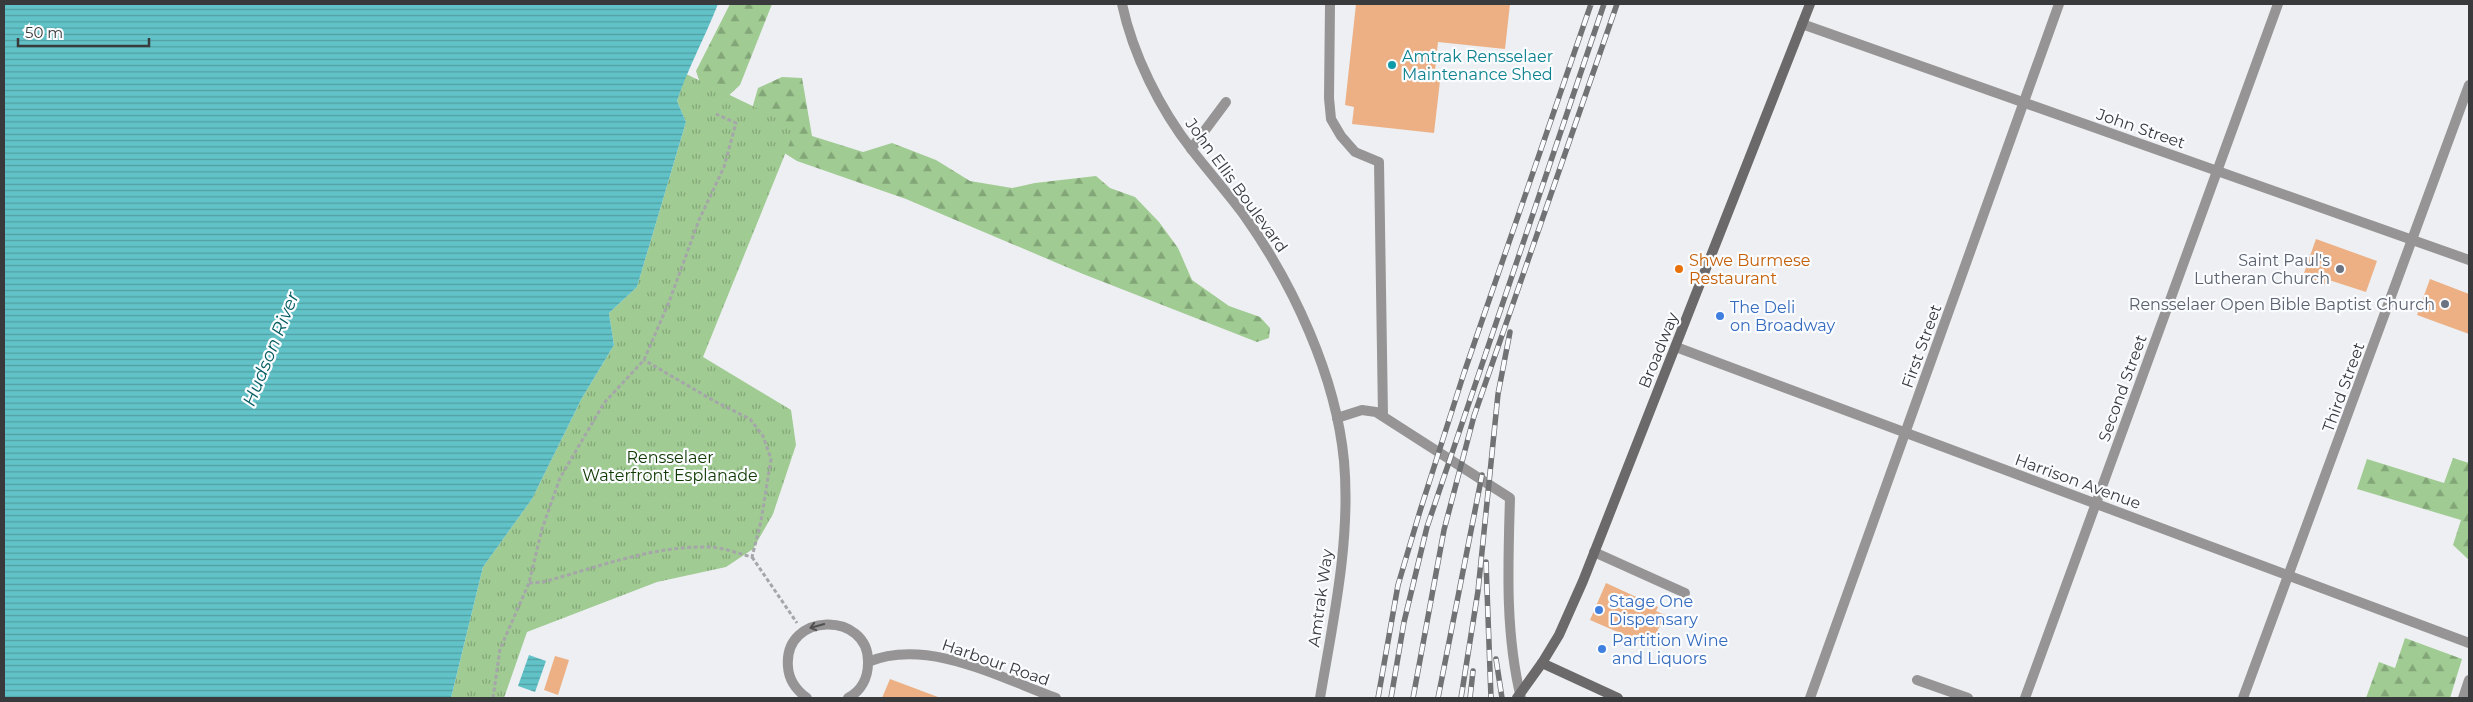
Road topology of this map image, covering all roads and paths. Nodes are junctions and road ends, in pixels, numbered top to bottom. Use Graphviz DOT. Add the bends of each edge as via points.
graph roads {
  1 [pos="1122,4"];
  2 [pos="1330,4"];
  3 [pos="1810,4"];
  4 [pos="2059,4"];
  5 [pos="2278,4"];
  6 [pos="1802,24"];
  7 [pos="2469,85"];
  8 [pos="1226,102"];
  9 [pos="2024,102"];
  10 [pos="716,114"];
  11 [pos="1191,149"];
  12 [pos="2217,171"];
  13 [pos="2414,240"];
  14 [pos="2469,260"];
  15 [pos="1676,347"];
  16 [pos="644,360"];
  17 [pos="1383,415"];
  18 [pos="1337,418"];
  19 [pos="1905,433"];
  20 [pos="1344,502"];
  21 [pos="2096,504"];
  22 [pos="1594,552"];
  23 [pos="752,557"];
  24 [pos="2288,576"];
  25 [pos="529,583"];
  26 [pos="1685,593"];
  27 [pos="804,632"];
  28 [pos="2469,643"];
  29 [pos="868,662"];
  30 [pos="1542,662"];
  31 [pos="1917,680"];
  32 [pos="2469,680"];
  33 [pos="493,698"];
  34 [pos="806,698"];
  35 [pos="848,698"];
  36 [pos="1056,698"];
  37 [pos="1320,698"];
  38 [pos="1519,698"];
  39 [pos="1618,698"];
  40 [pos="1810,698"];
  41 [pos="1968,698"];
  42 [pos="2025,698"];
  43 [pos="2243,698"];
  44 [pos="2463,698"];
  1 -- 11 [label="street, John Ellis Boulevard" via="1138,54 1162,103"];
  2 -- 17 [label="street" via="1331,119 1356,152 1379,162"];
  3 -- 6 [label="street, Broadway"];
  4 -- 9 [label="street, First Street"];
  5 -- 12 [label="street, Second Street"];
  6 -- 9 [label="street, John Street"];
  6 -- 15 [label="street, Broadway"];
  7 -- 13 [label="street, Third Street"];
  8 -- 11 [label="street"];
  9 -- 12 [label="street, John Street"];
  9 -- 19 [label="street, First Street"];
  10 -- 16 [label="path" via="736,123 724,166 699,220"];
  11 -- 18 [label="street, John Ellis Boulevard" via="1239,209 1283,276 1316,354"];
  12 -- 13 [label="street, John Street"];
  12 -- 21 [label="street, Second Street"];
  13 -- 14 [label="street, John Street"];
  13 -- 24 [label="street, Third Street"];
  15 -- 19 [label="street, Harrison Avenue"];
  15 -- 22 [label="street, Broadway"];
  16 -- 23 [label="path" via="750,419 764,436 771,459"];
  16 -- 25 [label="path" via="604,404 560,478 542,529"];
  17 -- 18 [label="street" via="1362,410"];
  17 -- 38 [label="street" via="1510,498 1508,581 1512,662"];
  18 -- 20 [label="street, John Ellis Boulevard" via="1344,462"];
  19 -- 21 [label="street, Harrison Avenue"];
  19 -- 40 [label="street, First Street"];
  20 -- 37 [label="street, Amtrak Way" via="1339,575"];
  21 -- 24 [label="street, Harrison Avenue"];
  21 -- 42 [label="street, Second Street"];
  22 -- 26 [label="street"];
  22 -- 30 [label="street, Broadway" via="1567,617"];
  23 -- 25 [label="path" via="704,546 651,552"];
  23 -- 27 [label="path"];
  24 -- 28 [label="street, Harrison Avenue"];
  24 -- 43 [label="street, Third Street"];
  25 -- 33 [label="path" via="500,649"];
  29 -- 27 [label="street, one-way" via="865,646 846,628 821,624"];
  27 -- 34 [label="street" via="792,644 787,662 792,683"];
  29 -- 35 [label="street" via="863,684"];
  29 -- 36 [label="street, Harbour Road" via="892,654 932,656 964,664"];
  30 -- 38 [label="street, Broadway, bridge"];
  30 -- 39 [label="street"];
  31 -- 41 [label="street"];
  32 -- 44 [label="street"];
}
